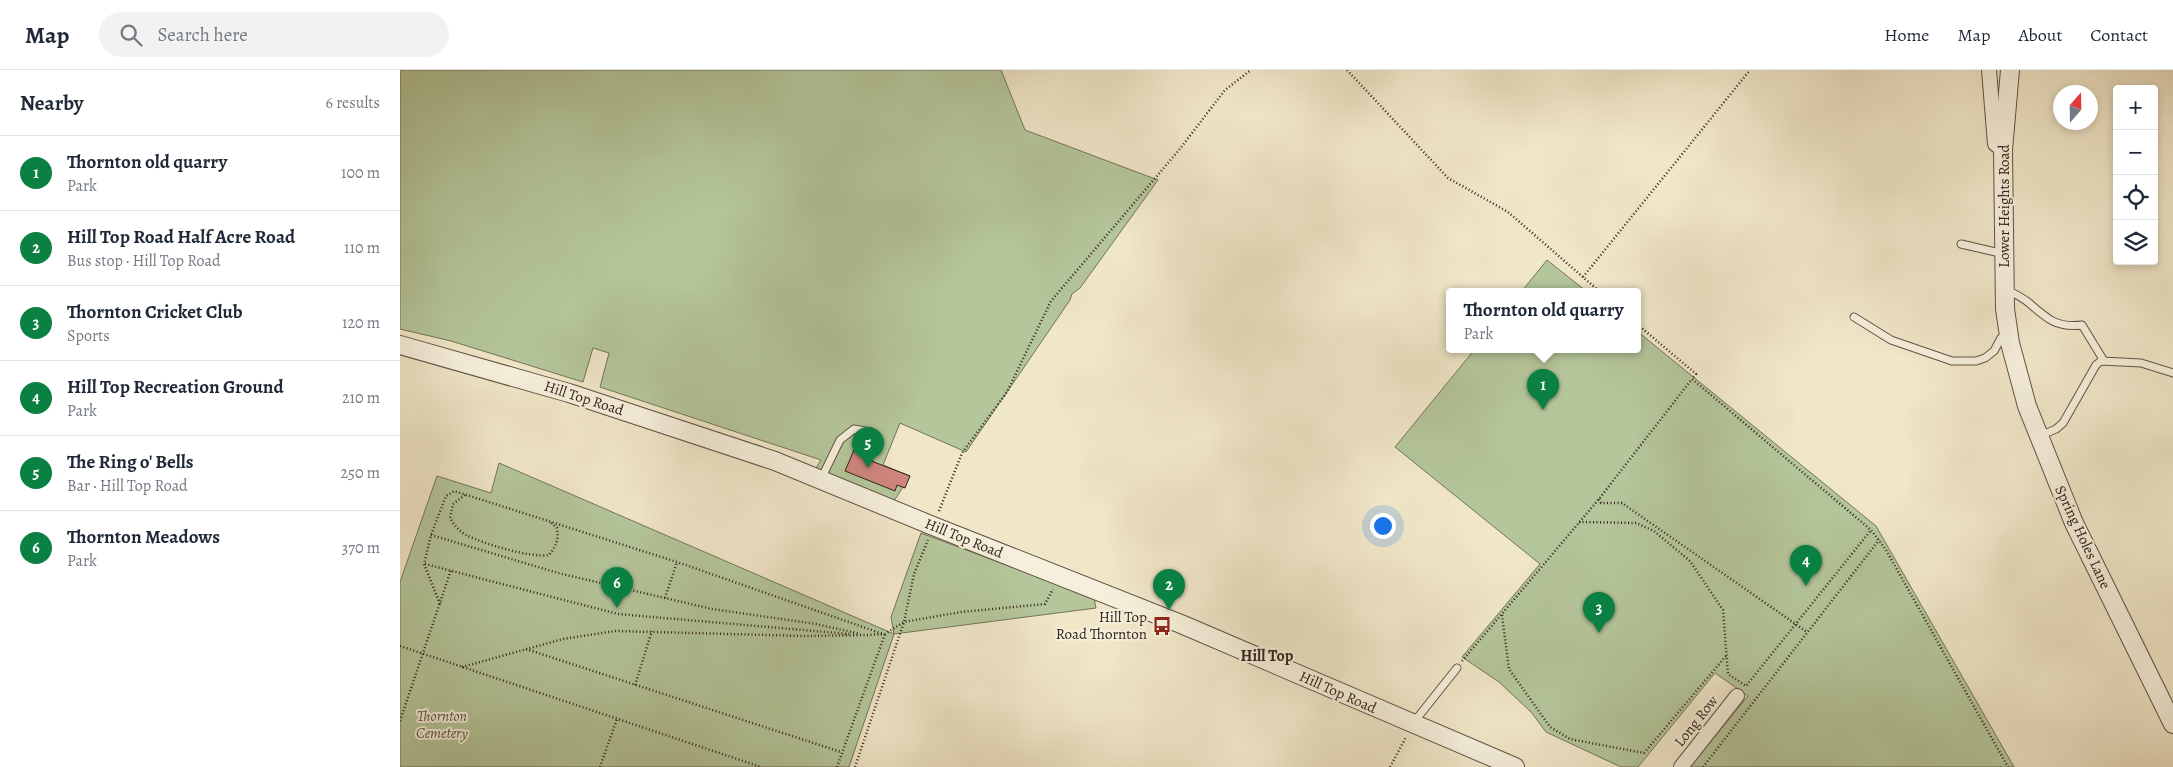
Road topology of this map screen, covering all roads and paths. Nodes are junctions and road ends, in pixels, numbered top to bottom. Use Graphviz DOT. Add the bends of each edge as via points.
graph roads {
  1 [pos="1251,70"];
  2 [pos="1347,70"];
  3 [pos="1750,70"];
  4 [pos="1989,70"];
  5 [pos="2010,70"];
  6 [pos="2003,150"];
  7 [pos="1960,244"];
  8 [pos="2004,254"];
  9 [pos="1583,277"];
  10 [pos="1596,288"];
  11 [pos="2004,288"];
  12 [pos="1854,316"];
  13 [pos="1641,327"];
  14 [pos="2010,338"];
  15 [pos="400,345"];
  16 [pos="2104,360"];
  17 [pos="2173,373"];
  18 [pos="1692,380"];
  19 [pos="871,432"];
  20 [pos="2039,436"];
  21 [pos="821,480"];
  22 [pos="467,494"];
  23 [pos="1599,500"];
  24 [pos="548,520"];
  25 [pos="1579,522"];
  26 [pos="933,526"];
  27 [pos="1871,530"];
  28 [pos="431,535"];
  29 [pos="1879,540"];
  30 [pos="677,562"];
  31 [pos="424,564"];
  32 [pos="451,570"];
  33 [pos="1058,576"];
  34 [pos="665,598"];
  35 [pos="440,604"];
  36 [pos="1502,615"];
  37 [pos="904,622"];
  38 [pos="1796,623"];
  39 [pos="652,632"];
  40 [pos="1807,632"];
  41 [pos="885,634"];
  42 [pos="866,635"];
  43 [pos="400,646"];
  44 [pos="526,649"];
  45 [pos="423,654"];
  46 [pos="1726,656"];
  47 [pos="462,667"];
  48 [pos="1457,668"];
  49 [pos="635,685"];
  50 [pos="1737,696"];
  51 [pos="617,719"];
  52 [pos="400,721"];
  53 [pos="1412,724"];
  54 [pos="2173,724"];
  55 [pos="840,752"];
  56 [pos="600,767"];
  57 [pos="761,767"];
  58 [pos="837,767"];
  59 [pos="854,767"];
  60 [pos="1390,767"];
  61 [pos="1515,767"];
  62 [pos="1682,767"];
  63 [pos="1704,767"];
  64 [pos="2008,767"];
  1 -- 26 [label="path" via="1225,90 1180,150 1051,301 1008,392 962,453"];
  2 -- 9 [label="path" via="1448,178 1508,212"];
  3 -- 9 [label="path"];
  4 -- 6 [label="street" via="1995,144"];
  5 -- 6 [label="street, Lower Heights Road"];
  6 -- 8 [label="street, Lower Heights Road"];
  7 -- 8 [label="lane"];
  8 -- 11 [label="street, Lower Heights Road"];
  9 -- 10 [label="path"];
  11 -- 14 [label="street, Lower Heights Road"];
  11 -- 16 [label="lane" via="2028,302 2046,319 2068,327 2082,326"];
  12 -- 14 [label="lane" via="1891,340 1952,361 1985,358 1994,351 2001,338"];
  13 -- 18 [label="path" via="1696,374"];
  14 -- 20 [label="street, Spring Holes Lane" via="2027,406"];
  15 -- 21 [label="street, Hill Top Road" via="569,393 775,461"];
  16 -- 17 [label="lane" via="2141,364"];
  16 -- 20 [label="lane" via="2096,365 2063,423 2056,430"];
  18 -- 23 [label="path"];
  18 -- 27 [label="path"];
  19 -- 21 [label="lane" via="854,429 840,440"];
  20 -- 54 [label="street, Spring Holes Lane" via="2074,523"];
  21 -- 26 [label="street, Hill Top Road"];
  22 -- 24 [label="path"];
  22 -- 24 [label="path" via="453,504 450,518 467,535 492,544 529,555 549,555 559,537 557,528"];
  22 -- 28 [label="path" via="454,491 446,496"];
  23 -- 25 [label="path"];
  23 -- 38 [label="path" via="1602,503 1622,503"];
  24 -- 30 [label="path"];
  25 -- 36 [label="path"];
  25 -- 46 [label="path" via="1636,523 1654,531 1690,561 1723,610"];
  26 -- 33 [label="street, Hill Top Road"];
  26 -- 37 [label="path" via="914,574"];
  27 -- 29 [label="path"];
  27 -- 38 [label="path"];
  28 -- 31 [label="path"];
  28 -- 34 [label="path" via="558,573"];
  29 -- 40 [label="path"];
  29 -- 64 [label="path"];
  30 -- 34 [label="path"];
  30 -- 41 [label="path"];
  31 -- 32 [label="path"];
  31 -- 35 [label="path"];
  32 -- 35 [label="path"];
  32 -- 42 [label="path" via="618,614"];
  33 -- 37 [label="path" via="1045,604 961,612"];
  33 -- 53 [label="street, Hill Top Road" via="1181,624"];
  34 -- 42 [label="path"];
  35 -- 45 [label="path"];
  36 -- 46 [label="path" via="1509,668 1550,727 1570,739 1644,753"];
  36 -- 48 [label="path"];
  37 -- 41 [label="path"];
  37 -- 59 [label="path"];
  38 -- 40 [label="path"];
  38 -- 46 [label="path" via="1746,686 1728,674"];
  39 -- 42 [label="path"];
  39 -- 44 [label="path" via="615,631"];
  39 -- 49 [label="path"];
  40 -- 63 [label="path"];
  41 -- 42 [label="path"];
  41 -- 55 [label="path"];
  43 -- 45 [label="path"];
  44 -- 47 [label="path"];
  44 -- 49 [label="path"];
  45 -- 47 [label="path"];
  45 -- 52 [label="path"];
  47 -- 51 [label="path"];
  48 -- 53 [label="lane"];
  49 -- 55 [label="path"];
  50 -- 62 [label="street, Long Row"];
  51 -- 56 [label="path"];
  51 -- 57 [label="path"];
  53 -- 60 [label="path"];
  53 -- 61 [label="street, Hill Top Road"];
  55 -- 58 [label="path"];
}
